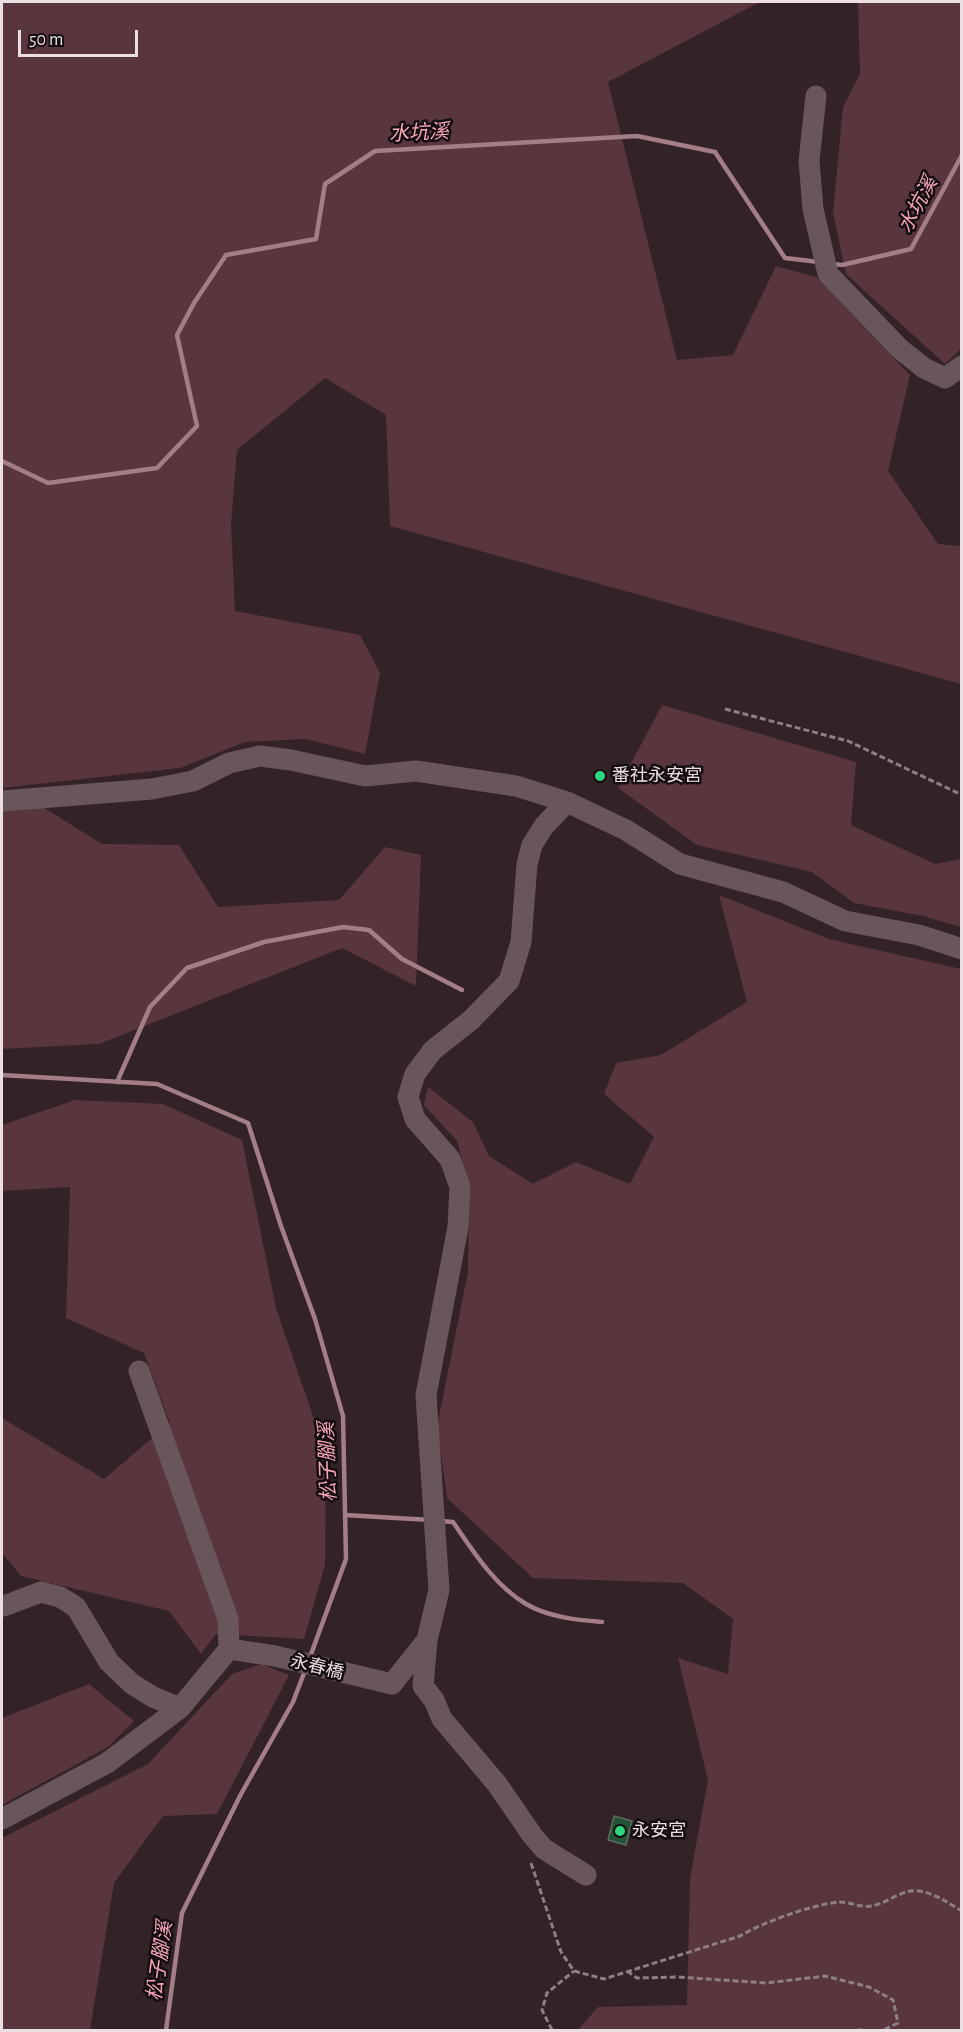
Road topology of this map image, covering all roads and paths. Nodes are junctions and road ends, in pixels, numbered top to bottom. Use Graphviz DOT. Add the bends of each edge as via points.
graph roads {
  1 [pos="816,96"];
  2 [pos="962,366"];
  3 [pos="724,709"];
  4 [pos="962,795"];
  5 [pos="2,801"];
  6 [pos="567,802"];
  7 [pos="962,949"];
  8 [pos="139,1371"];
  9 [pos="4,1606"];
  10 [pos="427,1640"];
  11 [pos="229,1649"];
  12 [pos="180,1708"];
  13 [pos="2,1819"];
  14 [pos="530,1832"];
  15 [pos="586,1875"];
  16 [pos="962,1911"];
  17 [pos="574,1971"];
  18 [pos="627,1971"];
  19 [pos="552,2031"];
  20 [pos="857,2031"];
  21 [pos="864,2031"];
  22 [pos="883,2031"];
  1 -- 2 [label="street" via="809,161 819,245 828,274 863,314 924,368 945,378"];
  3 -- 4 [label="path" via="848,741"];
  5 -- 6 [label="street" via="152,789 193,781 229,764 260,756 365,776 416,771 505,784"];
  6 -- 7 [label="street" via="626,830 680,864 783,892 845,921 920,935"];
  6 -- 10 [label="street" via="532,844 521,942 509,981 471,1020 432,1050 415,1074 408,1097 415,1119 450,1159 459,1187 458,1227 426,1395 440,1590"];
  8 -- 11 [label="street" via="228,1619"];
  9 -- 12 [label="street" via="41,1592 60,1597 76,1607 109,1662 132,1684"];
  10 -- 11 [label="street, 永春橋" via="392,1684"];
  10 -- 14 [label="street" via="423,1686 442,1719 497,1784"];
  11 -- 12 [label="street"];
  12 -- 13 [label="street" via="107,1763"];
  14 -- 15 [label="street" via="544,1849"];
  14 -- 17 [label="path" via="527,1847 532,1864 561,1952"];
  16 -- 18 [label="path" via="920,1891 869,1906 842,1902 785,1917 740,1936"];
  17 -- 18 [label="path" via="604,1979"];
  17 -- 19 [label="path" via="547,1993 542,2010"];
  18 -- 22 [label="path" via="637,1978 766,1983 825,1976 868,1987 893,2000 898,2023"];
  20 -- 21 [label="path"];
}
